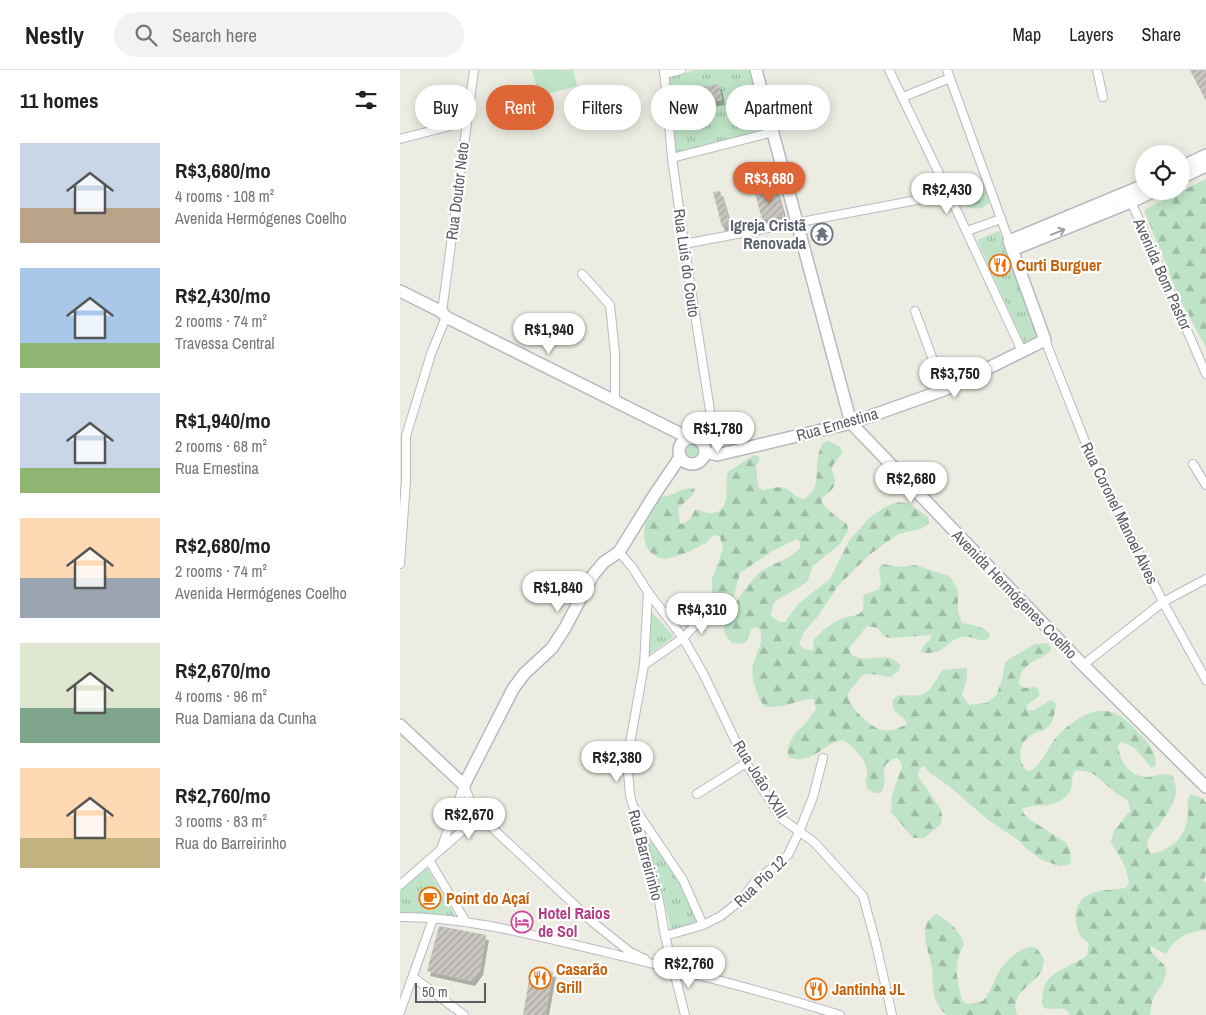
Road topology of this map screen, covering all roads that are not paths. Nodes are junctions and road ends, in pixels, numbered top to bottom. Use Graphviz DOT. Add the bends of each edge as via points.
graph roads {
  1 [pos="474,70"];
  2 [pos="681,70"];
  3 [pos="756,70"];
  4 [pos="889,70"];
  5 [pos="1097,70"];
  6 [pos="664,72"];
  7 [pos="948,72"];
  8 [pos="472,85"];
  9 [pos="903,97"];
  10 [pos="1103,97"];
  11 [pos="433,130"];
  12 [pos="465,130"];
  13 [pos="773,132"];
  14 [pos="400,138"];
  15 [pos="1206,155"];
  16 [pos="672,158"];
  17 [pos="1190,163"];
  18 [pos="1206,166"];
  19 [pos="1190,174"];
  20 [pos="1135,193"];
  21 [pos="949,194"];
  22 [pos="1135,197"];
  23 [pos="1130,198"];
  24 [pos="1001,219"];
  25 [pos="796,222"];
  26 [pos="967,231"];
  27 [pos="684,244"];
  28 [pos="1011,246"];
  29 [pos="582,274"];
  30 [pos="400,291"];
  31 [pos="915,311"];
  32 [pos="444,315"];
  33 [pos="1045,340"];
  34 [pos="1022,350"];
  35 [pos="1206,374"];
  36 [pos="944,390"];
  37 [pos="615,401"];
  38 [pos="851,423"];
  39 [pos="689,438"];
  40 [pos="711,454"];
  41 [pos="680,457"];
  42 [pos="1193,464"];
  43 [pos="1206,485"];
  44 [pos="619,552"];
  45 [pos="400,564"];
  46 [pos="1206,579"];
  47 [pos="648,592"];
  48 [pos="1164,602"];
  49 [pos="704,616"];
  50 [pos="683,638"];
  51 [pos="644,665"];
  52 [pos="1083,665"];
  53 [pos="1206,680"];
  54 [pos="400,725"];
  55 [pos="823,758"];
  56 [pos="746,763"];
  57 [pos="464,785"];
  58 [pos="1206,787"];
  59 [pos="697,794"];
  60 [pos="635,809"];
  61 [pos="474,811"];
  62 [pos="799,832"];
  63 [pos="441,849"];
  64 [pos="429,860"];
  65 [pos="400,884"];
  66 [pos="400,918"];
  67 [pos="433,918"];
  68 [pos="466,922"];
  69 [pos="703,925"];
  70 [pos="665,936"];
  71 [pos="658,965"];
  72 [pos="673,969"];
  73 [pos="413,977"];
  74 [pos="400,1012"];
  75 [pos="464,1015"];
  76 [pos="685,1015"];
  77 [pos="840,1015"];
  78 [pos="892,1015"];
  1 -- 8 [label="street, Rua Doutor Neto"];
  2 -- 6 [label="street"];
  3 -- 13 [label="street, Avenida Hermógenes Coelho"];
  4 -- 9 [label="street"];
  5 -- 10 [label="street"];
  6 -- 16 [label="street, Rua Luís do Couto"];
  7 -- 9 [label="street"];
  7 -- 24 [label="street"];
  9 -- 21 [label="street"];
  11 -- 14 [label="street"];
  12 -- 32 [label="street, Rua Doutor Neto"];
  13 -- 16 [label="street"];
  13 -- 25 [label="street, Avenida Hermógenes Coelho"];
  15 -- 17 [label="street"];
  16 -- 27 [label="street, Rua Luís do Couto"];
  18 -- 19 [label="street"];
  20 -- 23 [label="street"];
  21 -- 25 [label="street"];
  21 -- 26 [label="street"];
  22 -- 23 [label="street"];
  23 -- 28 [label="street"];
  23 -- 35 [label="street, Avenida Bom Pastor"];
  24 -- 26 [label="street"];
  24 -- 28 [label="street"];
  25 -- 27 [label="street"];
  25 -- 38 [label="street, Avenida Hermógenes Coelho"];
  26 -- 34 [label="street"];
  27 -- 40 [label="street, Rua Luís do Couto"];
  28 -- 33 [label="street"];
  29 -- 37 [label="street" via="610,305 616,354"];
  30 -- 32 [label="street"];
  31 -- 36 [label="street"];
  32 -- 37 [label="street"];
  32 -- 45 [label="street, Rua Doutor Neto" via="406,436"];
  33 -- 34 [label="street, Rua Ernestina"];
  33 -- 48 [label="street, Rua Coronel Manoel Alves" via="1088,448"];
  34 -- 36 [label="street, Rua Ernestina"];
  36 -- 38 [label="street, Rua Ernestina"];
  37 -- 39 [label="street"];
  38 -- 40 [label="street, Rua Ernestina"];
  38 -- 52 [label="street, Avenida Hermógenes Coelho"];
  39 -- 40 [label="street" via="703,442"];
  39 -- 41 [label="street" via="682,442"];
  40 -- 41 [label="street" via="693,465"];
  41 -- 44 [label="street"];
  42 -- 43 [label="street"];
  44 -- 47 [label="street, Rua João XXIII"];
  44 -- 57 [label="street" via="593,575 552,648 513,689"];
  46 -- 48 [label="street"];
  47 -- 50 [label="street, Rua João XXIII"];
  47 -- 51 [label="street, Rua Barreirinho"];
  48 -- 52 [label="street"];
  48 -- 53 [label="street, Rua Coronel Manoel Alves"];
  49 -- 50 [label="street"];
  50 -- 51 [label="street"];
  50 -- 56 [label="street, Rua João XXIII"];
  51 -- 60 [label="street, Rua Barreirinho" via="627,760 630,794"];
  52 -- 58 [label="street, Avenida Hermógenes Coelho"];
  54 -- 57 [label="street"];
  55 -- 62 [label="street, Rua Pio 12" via="813,797"];
  56 -- 59 [label="street"];
  56 -- 62 [label="street, Rua João XXIII" via="782,819"];
  57 -- 61 [label="street"];
  57 -- 63 [label="street"];
  60 -- 69 [label="street" via="683,880"];
  60 -- 70 [label="street, Rua Barreirinho"];
  61 -- 63 [label="street" via="460,832"];
  61 -- 71 [label="street" via="596,924 630,952"];
  62 -- 69 [label="street, Rua Pio 12" via="788,854 755,882 741,900"];
  62 -- 78 [label="street, Rua João XXIII" via="814,842 863,896"];
  63 -- 64 [label="street"];
  64 -- 65 [label="street"];
  64 -- 68 [label="street"];
  66 -- 67 [label="street"];
  67 -- 68 [label="street"];
  67 -- 73 [label="street"];
  68 -- 71 [label="street"];
  69 -- 70 [label="street, Rua Pio 12"];
  70 -- 72 [label="street, Rua Barreirinho"];
  71 -- 72 [label="street"];
  72 -- 76 [label="street, Rua Barreirinho"];
  72 -- 77 [label="street"];
  73 -- 74 [label="street"];
  73 -- 75 [label="street"];
}
